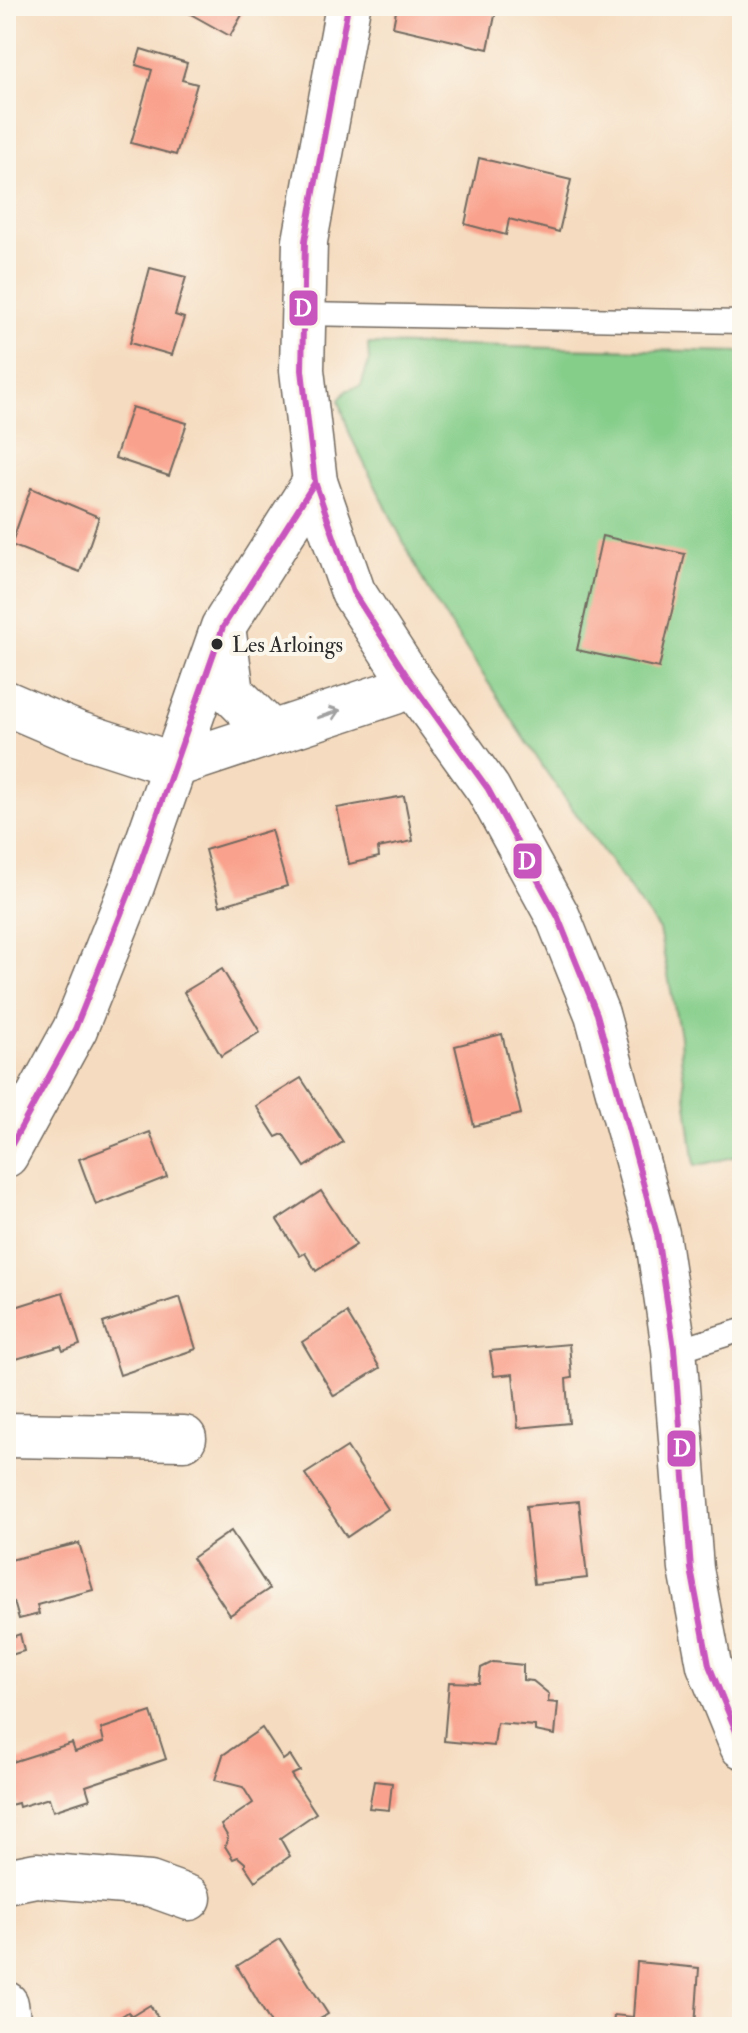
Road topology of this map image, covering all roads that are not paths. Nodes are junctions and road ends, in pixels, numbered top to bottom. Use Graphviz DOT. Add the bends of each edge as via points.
graph roads {
  1 [pos="348,6"];
  2 [pos="301,314"];
  3 [pos="742,322"];
  4 [pos="315,482"];
  5 [pos="223,627"];
  6 [pos="409,679"];
  7 [pos="6,703"];
  8 [pos="272,733"];
  9 [pos="175,765"];
  10 [pos="7,1151"];
  11 [pos="742,1330"];
  12 [pos="674,1348"];
  13 [pos="6,1435"];
  14 [pos="184,1438"];
  15 [pos="742,1746"];
  16 [pos="6,1881"];
  17 [pos="189,1898"];
  18 [pos="6,2004"];
  19 [pos="9,2027"];
  1 -- 2 [label="street" via="305,241"];
  2 -- 3 [label="lane"];
  2 -- 4 [label="street"];
  4 -- 5 [label="street"];
  4 -- 6 [label="street" via="353,592"];
  5 -- 8 [label="street" via="232,693"];
  5 -- 9 [label="street"];
  8 -- 6 [label="street, one-way" via="395,692"];
  6 -- 12 [label="street" via="488,789 558,917 597,1014 657,1234"];
  7 -- 9 [label="street" via="76,733"];
  8 -- 9 [label="street"];
  9 -- 10 [label="street" via="75,1029"];
  11 -- 12 [label="lane"];
  12 -- 15 [label="street" via="691,1569 709,1665"];
  13 -- 14 [label="street"];
  16 -- 17 [label="street" via="36,1875 150,1884"];
  18 -- 19 [label="street"];
}
